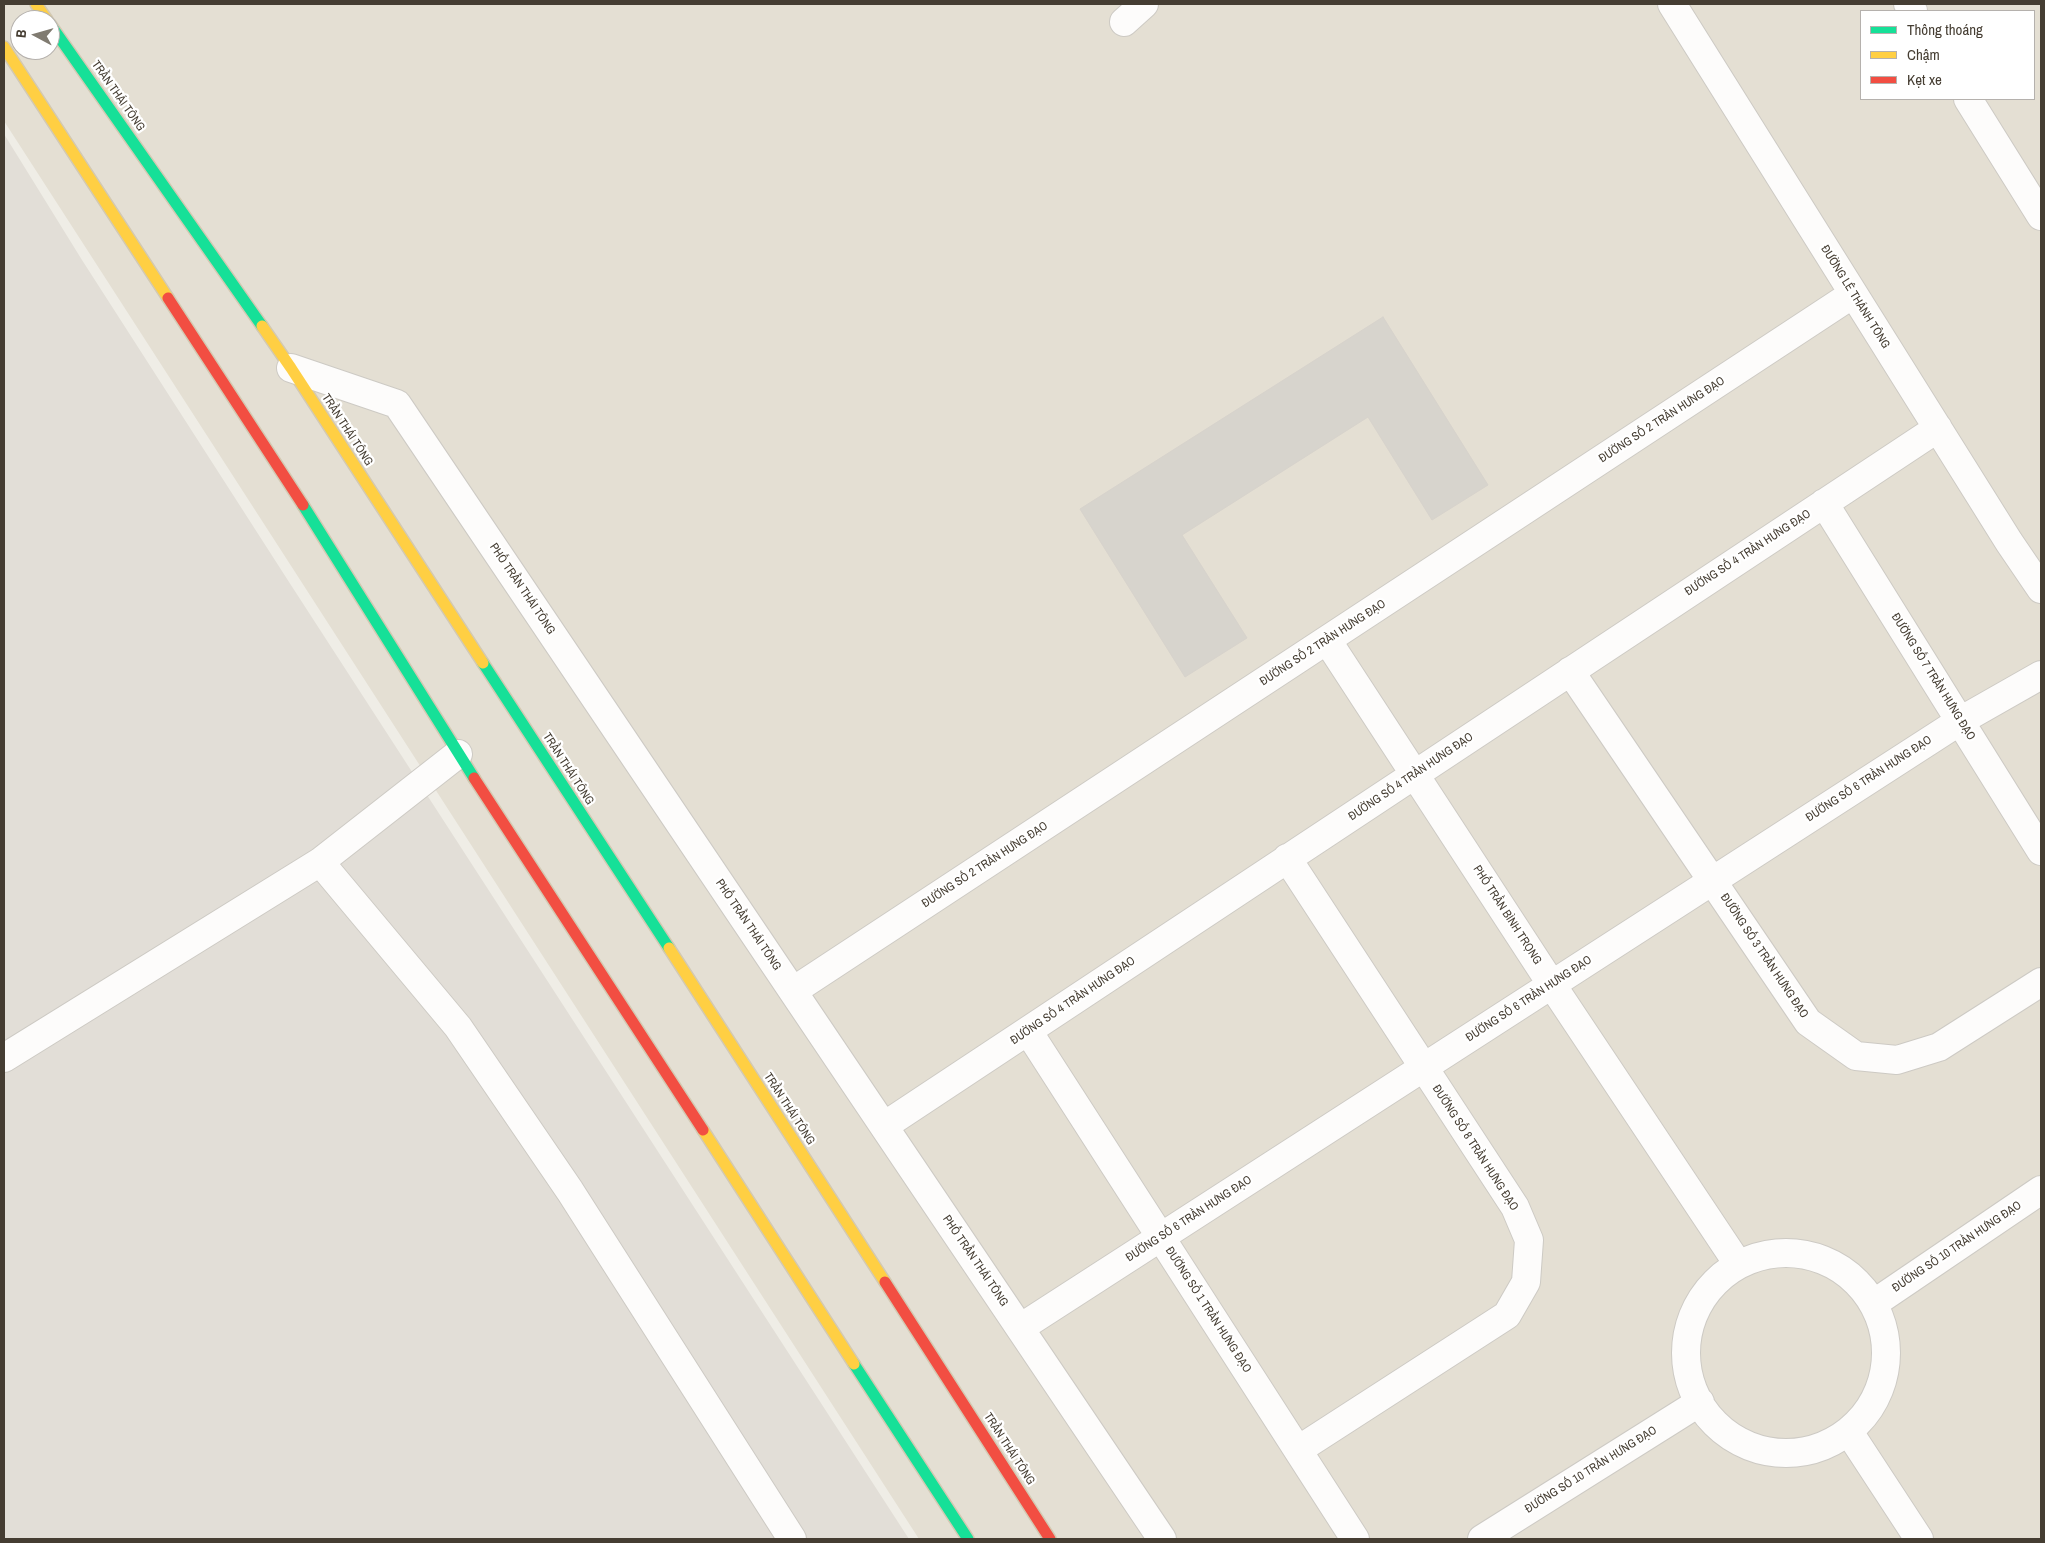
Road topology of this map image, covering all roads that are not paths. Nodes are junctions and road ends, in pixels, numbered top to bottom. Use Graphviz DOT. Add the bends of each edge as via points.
graph roads {
  1 [pos="1144,4"];
  2 [pos="1672,4"];
  3 [pos="1124,22"];
  4 [pos="60,38"];
  5 [pos="4,47"];
  6 [pos="1969,100"];
  7 [pos="2041,216"];
  8 [pos="1853,294"];
  9 [pos="291,368"];
  10 [pos="1938,428"];
  11 [pos="1824,504"];
  12 [pos="2041,589"];
  13 [pos="1327,640"];
  14 [pos="1570,671"];
  15 [pos="2041,675"];
  16 [pos="1960,721"];
  17 [pos="458,754"];
  18 [pos="1414,775"];
  19 [pos="2041,851"];
  20 [pos="1288,858"];
  21 [pos="320,862"];
  22 [pos="1712,881"];
  23 [pos="2041,982"];
  24 [pos="1552,985"];
  25 [pos="793,991"];
  26 [pos="1028,1031"];
  27 [pos="4,1058"];
  28 [pos="1423,1068"];
  29 [pos="884,1126"];
  30 [pos="2041,1190"];
  31 [pos="1161,1237"];
  32 [pos="1738,1264"];
  33 [pos="1873,1304"];
  34 [pos="1020,1328"];
  35 [pos="1700,1402"];
  36 [pos="1849,1432"];
  37 [pos="1298,1450"];
  38 [pos="792,1539"];
  39 [pos="968,1539"];
  40 [pos="1050,1539"];
  41 [pos="1162,1539"];
  42 [pos="1355,1539"];
  43 [pos="1482,1539"];
  44 [pos="1919,1539"];
  1 -- 3 [label="street"];
  2 -- 8 [label="street, ĐƯỜNG LÊ THÁNH TÔNG"];
  4 -- 9 [label="main road, TRẦN THÁI TÔNG"];
  5 -- 17 [label="main road" via="294,491"];
  6 -- 7 [label="street"];
  8 -- 10 [label="street, ĐƯỜNG LÊ THÁNH TÔNG"];
  8 -- 13 [label="street, ĐƯỜNG SỐ 2 TRẦN HƯNG ĐẠO"];
  9 -- 25 [label="street, PHỐ TRẦN THÁI TÔNG" via="397,404"];
  9 -- 40 [label="main road, TRẦN THÁI TÔNG"];
  10 -- 11 [label="street, ĐƯỜNG SỐ 4 TRẦN HƯNG ĐẠO"];
  10 -- 12 [label="street, ĐƯỜNG LÊ THÁNH TÔNG"];
  11 -- 14 [label="street, ĐƯỜNG SỐ 4 TRẦN HƯNG ĐẠO"];
  11 -- 16 [label="street, ĐƯỜNG SỐ 7 TRẦN HƯNG ĐẠO"];
  13 -- 18 [label="street, PHỐ TRẦN BÌNH TRỌNG"];
  13 -- 25 [label="street, ĐƯỜNG SỐ 2 TRẦN HƯNG ĐẠO"];
  14 -- 18 [label="street, ĐƯỜNG SỐ 4 TRẦN HƯNG ĐẠO"];
  14 -- 22 [label="street, ĐƯỜNG SỐ 3 TRẦN HƯNG ĐẠO"];
  15 -- 16 [label="street, ĐƯỜNG SỐ 6 TRẦN HƯNG ĐẠO"];
  16 -- 19 [label="street, ĐƯỜNG SỐ 7 TRẦN HƯNG ĐẠO"];
  16 -- 22 [label="street, ĐƯỜNG SỐ 6 TRẦN HƯNG ĐẠO"];
  17 -- 21 [label="street"];
  17 -- 39 [label="main road"];
  18 -- 20 [label="street, ĐƯỜNG SỐ 4 TRẦN HƯNG ĐẠO"];
  18 -- 24 [label="street, PHỐ TRẦN BÌNH TRỌNG"];
  20 -- 26 [label="street, ĐƯỜNG SỐ 4 TRẦN HƯNG ĐẠO"];
  20 -- 28 [label="street, ĐƯỜNG SỐ 8 TRẦN HƯNG ĐẠO"];
  21 -- 27 [label="street"];
  21 -- 38 [label="street" via="458,1027 570,1191"];
  22 -- 23 [label="street, ĐƯỜNG SỐ 3 TRẦN HƯNG ĐẠO" via="1808,1022 1856,1056 1898,1060 1939,1047"];
  22 -- 24 [label="street, ĐƯỜNG SỐ 6 TRẦN HƯNG ĐẠO"];
  24 -- 28 [label="street, ĐƯỜNG SỐ 6 TRẦN HƯNG ĐẠO"];
  24 -- 32 [label="street, PHỐ TRẦN BÌNH TRỌNG"];
  25 -- 29 [label="street, PHỐ TRẦN THÁI TÔNG"];
  26 -- 29 [label="street, ĐƯỜNG SỐ 4 TRẦN HƯNG ĐẠO"];
  26 -- 31 [label="street, ĐƯỜNG SỐ 1 TRẦN HƯNG ĐẠO"];
  28 -- 31 [label="street, ĐƯỜNG SỐ 6 TRẦN HƯNG ĐẠO"];
  28 -- 37 [label="street, ĐƯỜNG SỐ 8 TRẦN HƯNG ĐẠO" via="1515,1208 1528,1240 1526,1282 1506,1315"];
  29 -- 34 [label="street, PHỐ TRẦN THÁI TÔNG"];
  30 -- 33 [label="street, ĐƯỜNG SỐ 10 TRẦN HƯNG ĐẠO"];
  31 -- 34 [label="street, ĐƯỜNG SỐ 6 TRẦN HƯNG ĐẠO"];
  31 -- 37 [label="street, ĐƯỜNG SỐ 1 TRẦN HƯNG ĐẠO"];
  32 -- 33 [label="street" via="1770,1253 1804,1254 1837,1265 1863,1287"];
  32 -- 35 [label="street" via="1712,1285 1693,1315 1686,1348 1690,1382"];
  33 -- 36 [label="street" via="1880,1314 1886,1346 1884,1379 1870,1408"];
  34 -- 41 [label="street, PHỐ TRẦN THÁI TÔNG"];
  35 -- 36 [label="street" via="1706,1413 1728,1435 1758,1450 1790,1454 1821,1448"];
  35 -- 43 [label="street, ĐƯỜNG SỐ 10 TRẦN HƯNG ĐẠO"];
  36 -- 44 [label="street"];
  37 -- 42 [label="street, ĐƯỜNG SỐ 1 TRẦN HƯNG ĐẠO"];
}
